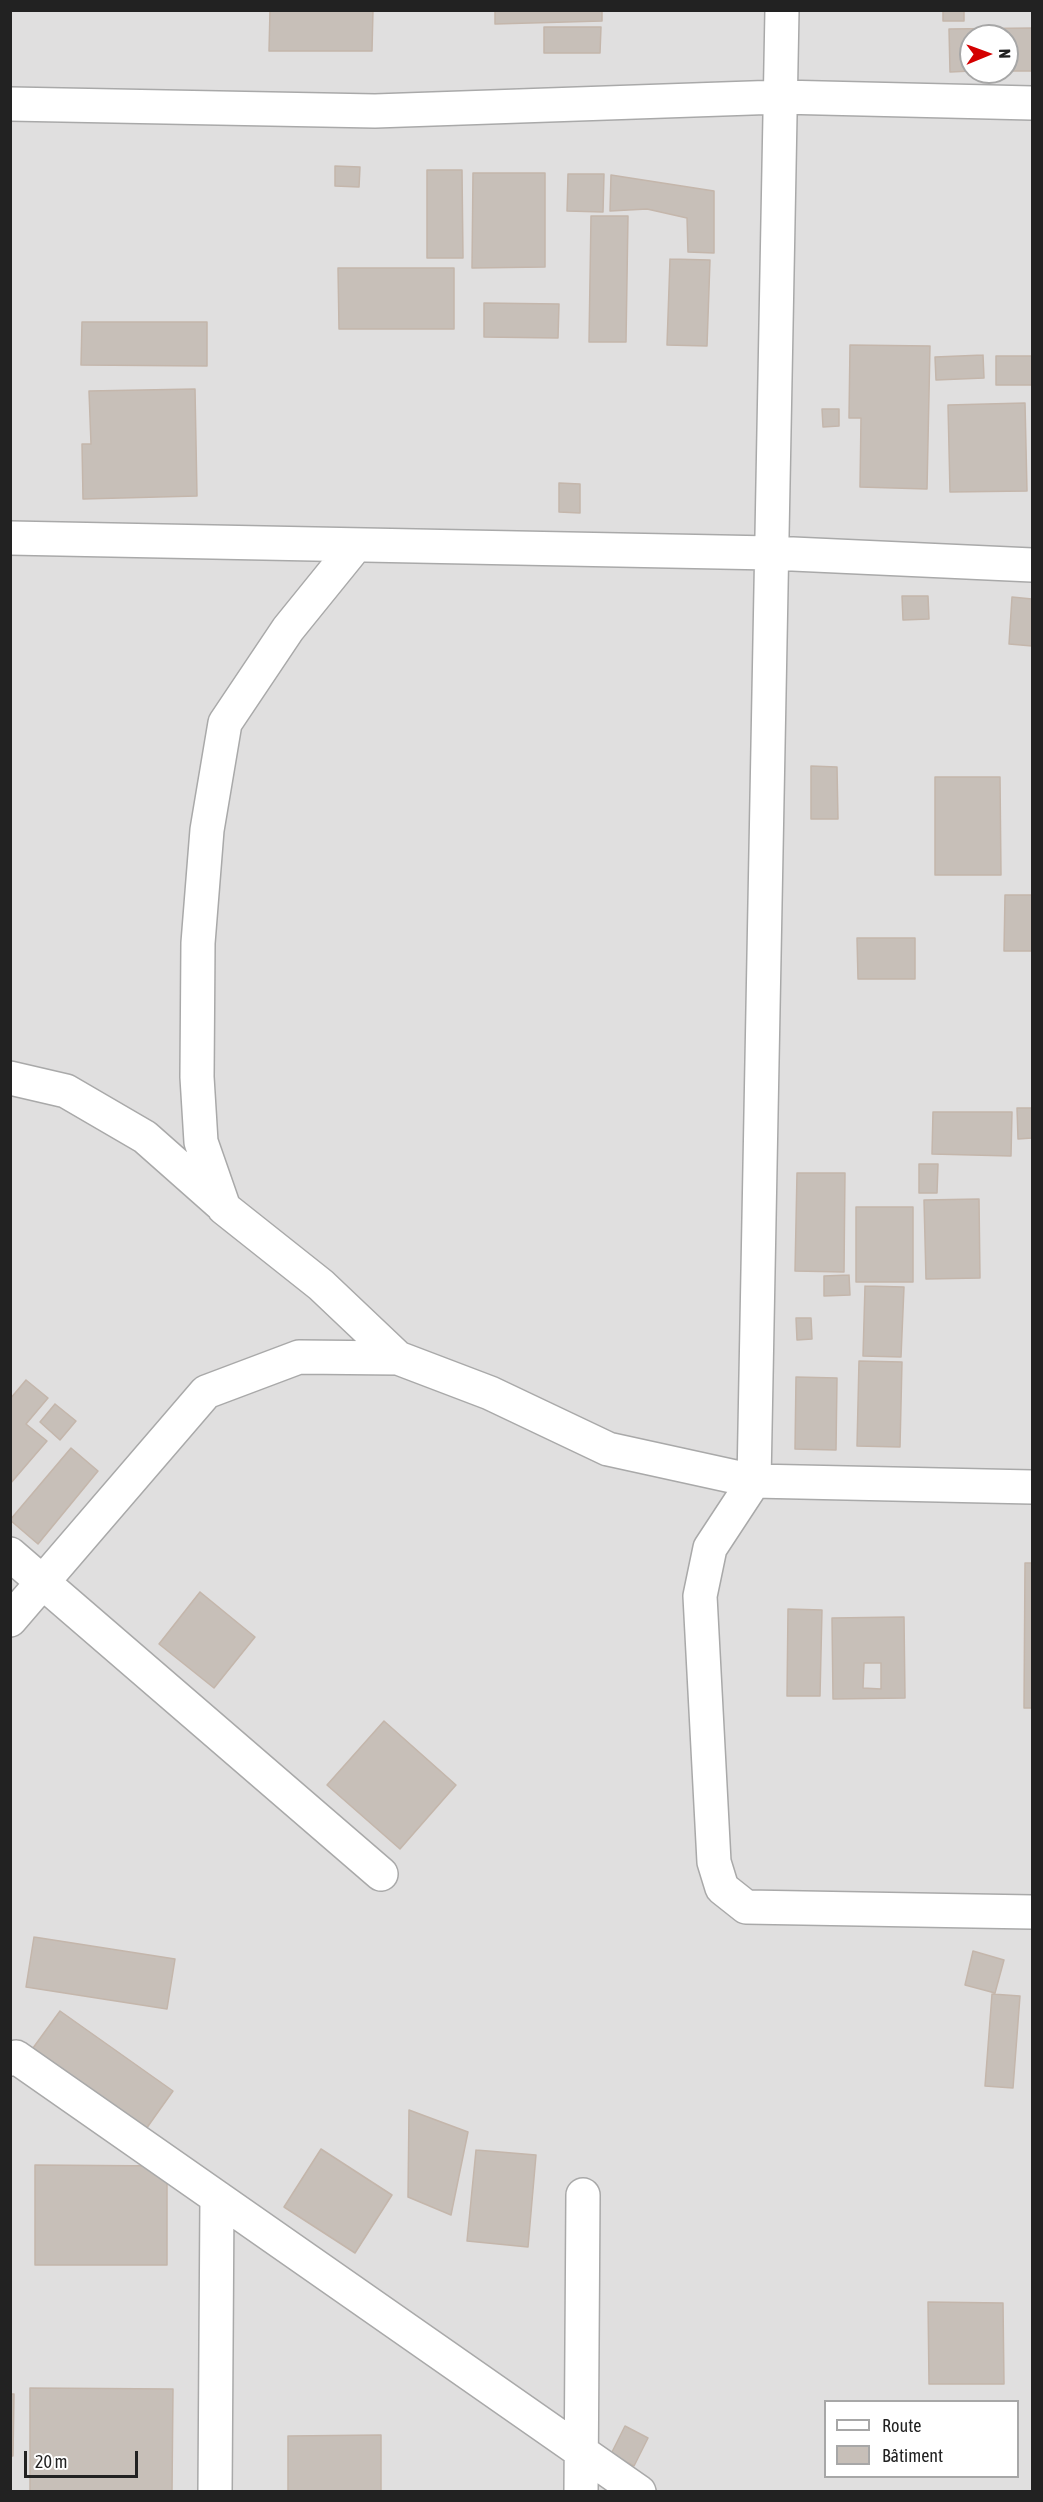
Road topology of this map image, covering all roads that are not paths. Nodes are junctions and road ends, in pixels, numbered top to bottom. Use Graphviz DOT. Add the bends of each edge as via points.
graph roads {
  1 [pos="782,10"];
  2 [pos="780,97"];
  3 [pos="1032,103"];
  4 [pos="10,104"];
  5 [pos="10,538"];
  6 [pos="356,544"];
  7 [pos="771,553"];
  8 [pos="1032,565"];
  9 [pos="10,1078"];
  10 [pos="224,1208"];
  11 [pos="398,1358"];
  12 [pos="754,1481"];
  13 [pos="1032,1487"];
  14 [pos="10,1554"];
  15 [pos="44,1583"];
  16 [pos="10,1620"];
  17 [pos="381,1874"];
  18 [pos="1032,1912"];
  19 [pos="10,2059"];
  20 [pos="583,2195"];
  21 [pos="217,2198"];
  22 [pos="581,2451"];
  23 [pos="215,2492"];
  24 [pos="581,2492"];
  25 [pos="639,2492"];
  1 -- 2 [label="street"];
  2 -- 3 [label="street"];
  2 -- 4 [label="street" via="375,111"];
  2 -- 7 [label="street"];
  5 -- 6 [label="street"];
  6 -- 7 [label="street"];
  6 -- 10 [label="street" via="288,629 225,723 207,830 198,943 197,1054 201,1142"];
  7 -- 8 [label="street"];
  7 -- 12 [label="street"];
  9 -- 10 [label="street" via="66,1091 145,1137"];
  10 -- 11 [label="street" via="321,1285"];
  11 -- 12 [label="street" via="490,1393 608,1449"];
  11 -- 15 [label="street" via="298,1358 206,1392"];
  12 -- 13 [label="street"];
  12 -- 18 [label="street" via="710,1548 700,1596 714,1862 722,1888 746,1907"];
  14 -- 15 [label="street"];
  15 -- 16 [label="street"];
  15 -- 17 [label="street"];
  19 -- 21 [label="street" via="16,2057"];
  20 -- 22 [label="street"];
  21 -- 22 [label="street"];
  21 -- 23 [label="street"];
  22 -- 24 [label="street"];
  22 -- 25 [label="street"];
}
